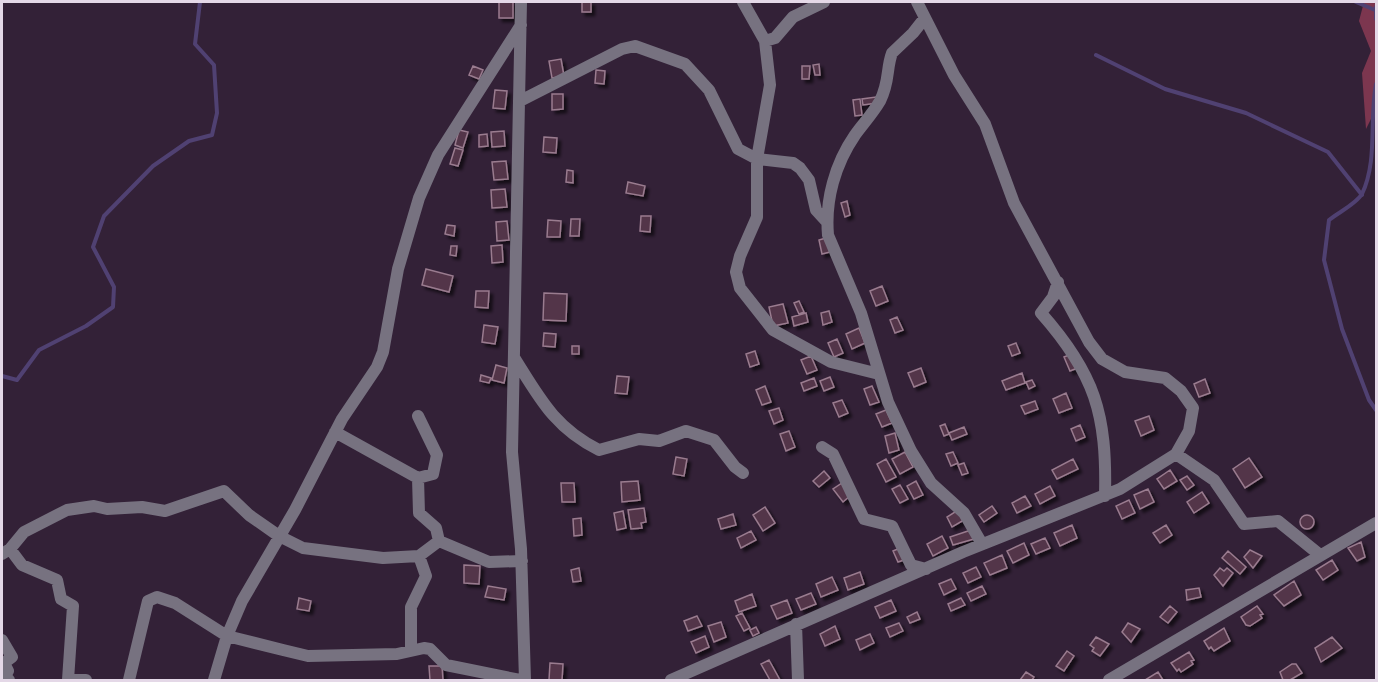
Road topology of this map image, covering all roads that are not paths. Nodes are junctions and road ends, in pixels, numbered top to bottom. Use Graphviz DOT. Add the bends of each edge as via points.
graph roads {
  1 [pos="520,2"];
  2 [pos="743,2"];
  3 [pos="824,2"];
  4 [pos="917,2"];
  5 [pos="924,19"];
  6 [pos="521,25"];
  7 [pos="765,41"];
  8 [pos="520,101"];
  9 [pos="757,159"];
  10 [pos="827,222"];
  11 [pos="1058,282"];
  12 [pos="515,358"];
  13 [pos="879,374"];
  14 [pos="418,416"];
  15 [pos="335,432"];
  16 [pos="822,447"];
  17 [pos="1176,454"];
  18 [pos="743,473"];
  19 [pos="418,478"];
  20 [pos="1105,496"];
  21 [pos="1377,523"];
  22 [pos="279,536"];
  23 [pos="439,541"];
  24 [pos="982,544"];
  25 [pos="6,552"];
  26 [pos="1320,555"];
  27 [pos="419,556"];
  28 [pos="522,561"];
  29 [pos="926,569"];
  30 [pos="796,624"];
  31 [pos="227,636"];
  32 [pos="2,640"];
  33 [pos="411,650"];
  34 [pos="9,681"];
  35 [pos="86,681"];
  36 [pos="129,681"];
  37 [pos="214,681"];
  38 [pos="520,681"];
  39 [pos="525,681"];
  40 [pos="671,681"];
  41 [pos="798,681"];
  42 [pos="1109,681"];
  1 -- 6 [label="street"];
  2 -- 7 [label="street"];
  3 -- 7 [label="street" via="793,17 775,38"];
  4 -- 5 [label="street"];
  5 -- 10 [label="street" via="892,53 889,80 879,102 840,158"];
  5 -- 11 [label="street" via="985,124 1014,203"];
  6 -- 8 [label="street"];
  6 -- 15 [label="street" via="438,155 419,198 398,269 380,359"];
  7 -- 9 [label="street" via="770,84"];
  8 -- 9 [label="street" via="635,46 685,64 709,90 738,149"];
  8 -- 12 [label="street"];
  9 -- 10 [label="street" via="793,163 800,168 809,180 816,210"];
  9 -- 13 [label="street" via="757,217 736,272 740,288 773,330 831,362"];
  10 -- 13 [label="street" via="833,251 853,291"];
  11 -- 17 [label="street" via="1102,359 1125,372 1165,378 1193,408 1189,431"];
  11 -- 20 [label="street" via="1041,313 1070,346 1090,384 1104,431"];
  12 -- 18 [label="street" via="544,405 574,438 599,450 639,439 659,441 686,430 714,440"];
  12 -- 28 [label="street" via="512,452"];
  13 -- 24 [label="street" via="888,402 931,483 964,513"];
  14 -- 19 [label="street" via="436,455 433,474"];
  15 -- 19 [label="street"];
  15 -- 22 [label="street"];
  16 -- 29 [label="street" via="833,454 864,519 892,526 911,565"];
  17 -- 20 [label="street"];
  17 -- 26 [label="street" via="1214,480 1244,524 1278,521"];
  19 -- 23 [label="street" via="419,513 436,528"];
  20 -- 24 [label="street"];
  21 -- 26 [label="street"];
  22 -- 25 [label="street" via="242,510 224,491 165,511 94,506 67,510 24,532"];
  22 -- 27 [label="street" via="303,548 349,555"];
  22 -- 31 [label="street"];
  23 -- 27 [label="street"];
  23 -- 28 [label="street" via="489,562"];
  24 -- 29 [label="street"];
  25 -- 35 [label="street" via="22,565 57,580 61,598 73,606 68,680"];
  26 -- 42 [label="street"];
  27 -- 33 [label="street" via="426,576 411,607"];
  28 -- 39 [label="street"];
  29 -- 30 [label="street"];
  30 -- 40 [label="street"];
  30 -- 41 [label="street"];
  31 -- 33 [label="street" via="308,656 397,654"];
  31 -- 36 [label="street" via="175,603 152,597 141,625"];
  31 -- 37 [label="street"];
  32 -- 34 [label="street" via="12,657 4,663"];
  33 -- 38 [label="street" via="430,649 446,665"];
}
